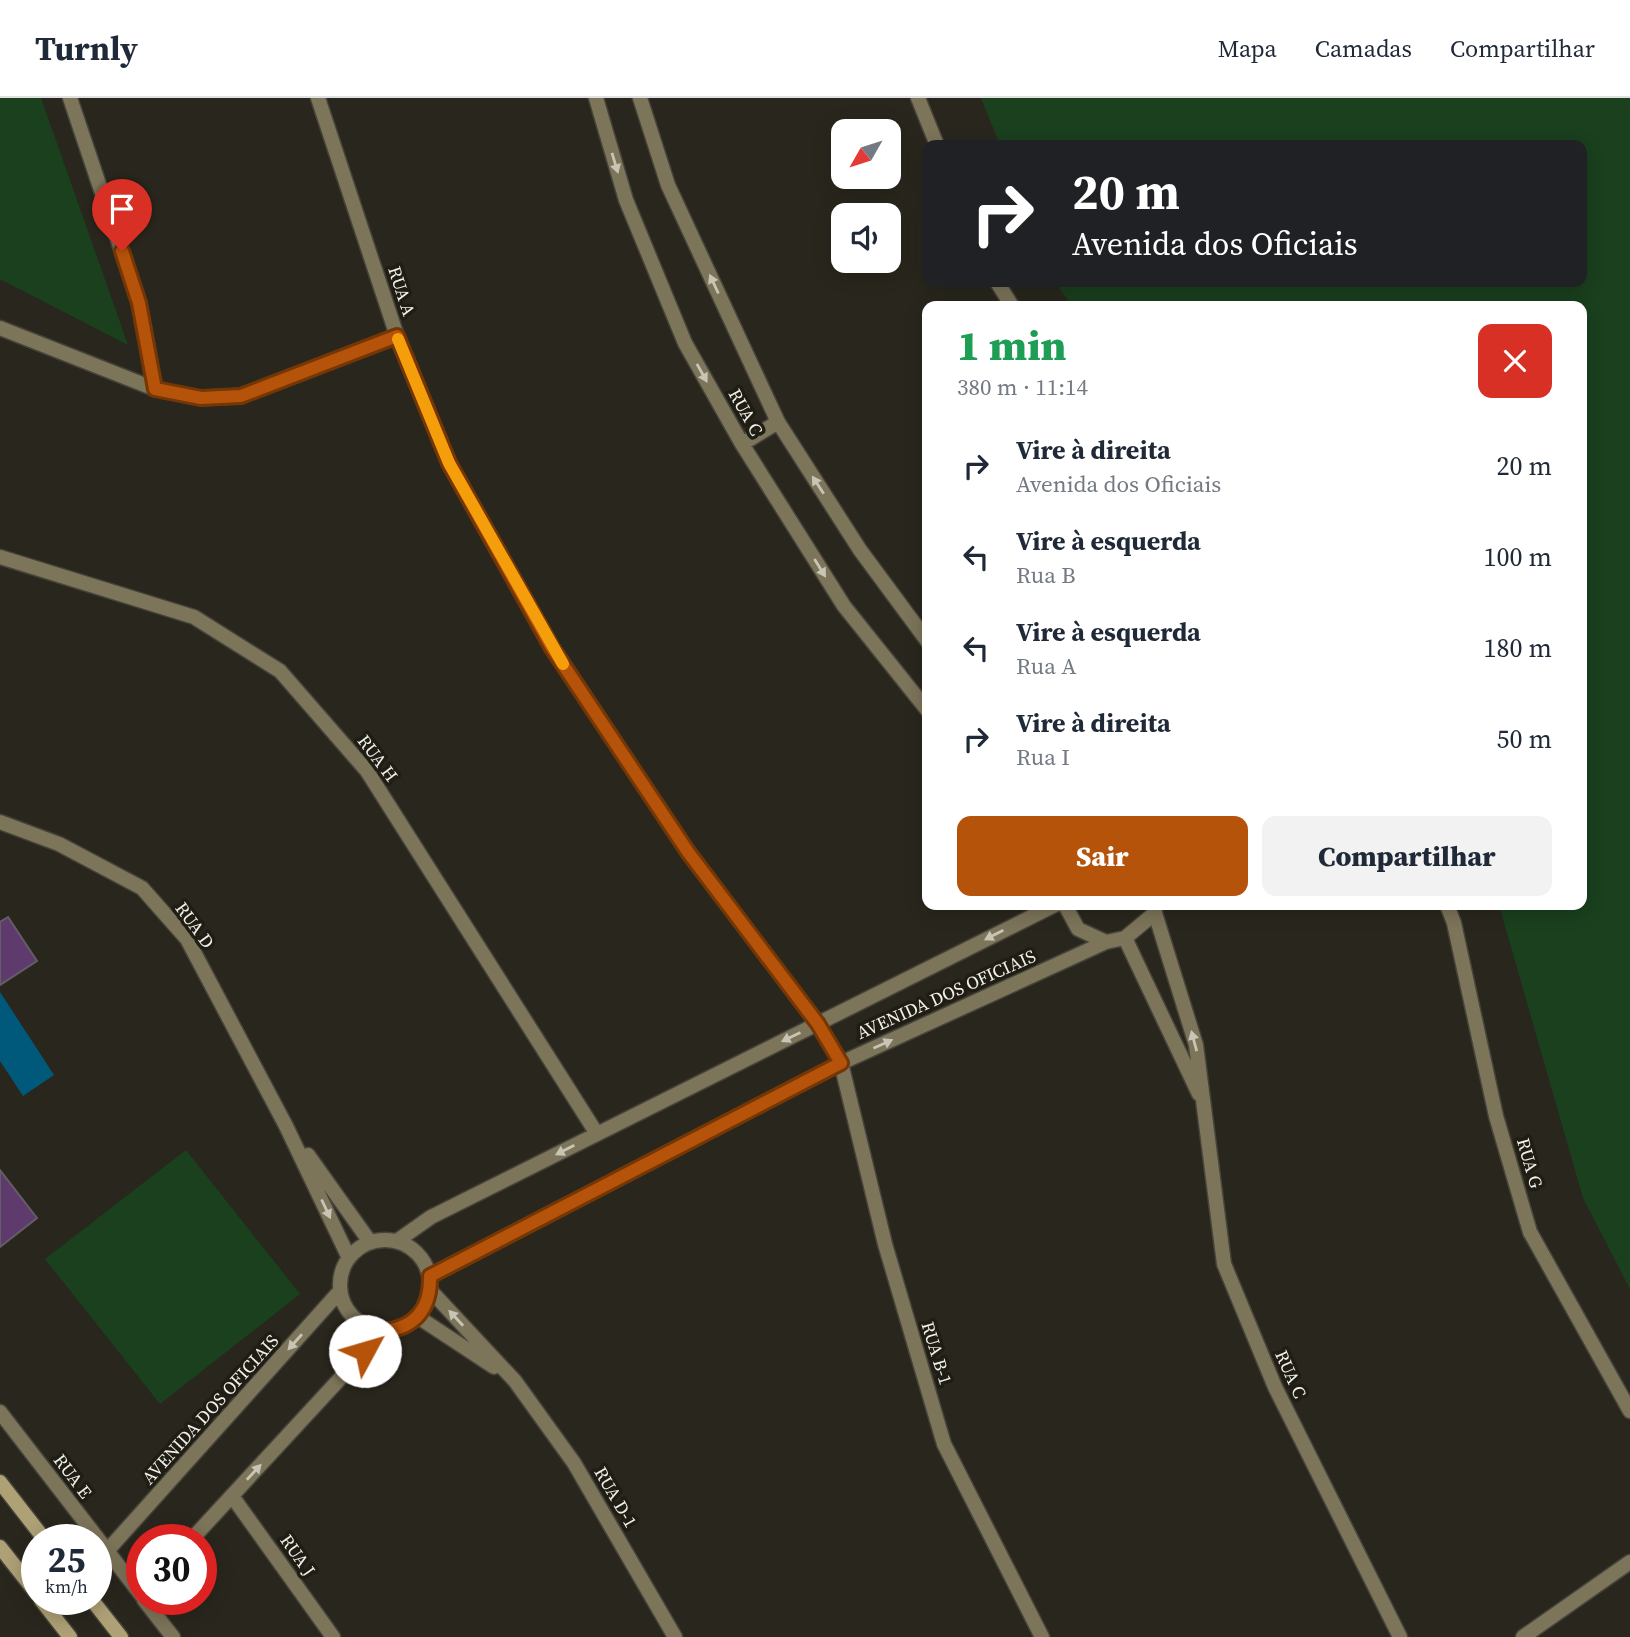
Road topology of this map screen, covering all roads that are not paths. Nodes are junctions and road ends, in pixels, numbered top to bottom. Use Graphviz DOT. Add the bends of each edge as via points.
graph roads {
  1 [pos="70,98"];
  2 [pos="318,98"];
  3 [pos="596,98"];
  4 [pos="640,98"];
  5 [pos="918,98"];
  6 [pos="935,140"];
  7 [pos="0,328"];
  8 [pos="397,336"];
  9 [pos="155,389"];
  10 [pos="778,422"];
  11 [pos="742,444"];
  12 [pos="0,557"];
  13 [pos="922,634"];
  14 [pos="922,704"];
  15 [pos="0,822"];
  16 [pos="1045,910"];
  17 [pos="1068,910"];
  18 [pos="1154,910"];
  19 [pos="1155,910"];
  20 [pos="1449,910"];
  21 [pos="1125,939"];
  22 [pos="1106,942"];
  23 [pos="818,1024"];
  24 [pos="841,1063"];
  25 [pos="1206,1108"];
  26 [pos="286,1126"];
  27 [pos="597,1134"];
  28 [pos="397,1241"];
  29 [pos="370,1242"];
  30 [pos="349,1258"];
  31 [pos="430,1283"];
  32 [pos="340,1292"];
  33 [pos="418,1317"];
  34 [pos="384,1331"];
  35 [pos="515,1381"];
  36 [pos="1630,1411"];
  37 [pos="0,1412"];
  38 [pos="0,1482"];
  39 [pos="232,1496"];
  40 [pos="33,1524"];
  41 [pos="86,1524"];
  42 [pos="206,1524"];
  43 [pos="112,1545"];
  44 [pos="0,1548"];
  45 [pos="112,1557"];
  46 [pos="1630,1562"];
  47 [pos="21,1574"];
  48 [pos="126,1575"];
  49 [pos="53,1615"];
  50 [pos="104,1615"];
  51 [pos="156,1615"];
  52 [pos="70,1637"];
  53 [pos="121,1637"];
  54 [pos="173,1637"];
  55 [pos="333,1637"];
  56 [pos="675,1637"];
  57 [pos="1042,1637"];
  58 [pos="1400,1637"];
  59 [pos="1523,1637"];
  1 -- 9 [label="street" via="139,303"];
  2 -- 8 [label="street, RUA A"];
  3 -- 11 [label="street, RUA C, one-way" via="626,200 685,343"];
  10 -- 4 [label="street, RUA C, one-way" via="668,185"];
  5 -- 6 [label="street"];
  7 -- 9 [label="street, RUA A"];
  8 -- 9 [label="street, RUA A" via="241,396 201,398"];
  8 -- 23 [label="street, RUA B-1" via="449,463 552,648 688,852"];
  10 -- 11 [label="street"];
  13 -- 10 [label="street, RUA C, one-way" via="860,550"];
  11 -- 14 [label="street, RUA C, one-way" via="844,606"];
  12 -- 27 [label="street, RUA H" via="194,617 281,671 367,771"];
  15 -- 26 [label="street, RUA D" via="59,844 142,888 187,939"];
  16 -- 23 [label="street, AVENIDA DOS OFICIAIS, one-way"];
  17 -- 22 [label="street" via="1078,929"];
  18 -- 21 [label="street"];
  25 -- 19 [label="street, RUA C, one-way" via="1196,1045"];
  20 -- 36 [label="street, RUA G" via="1496,1116 1530,1232"];
  21 -- 22 [label="street, AVENIDA DOS OFICIAIS"];
  21 -- 25 [label="street, RUA C"];
  24 -- 22 [label="street, AVENIDA DOS OFICIAIS, one-way"];
  23 -- 24 [label="street, RUA B-1"];
  23 -- 27 [label="street, AVENIDA DOS OFICIAIS, one-way"];
  24 -- 31 [label="street, AVENIDA DOS OFICIAIS"];
  24 -- 57 [label="street, RUA B-1" via="885,1244 944,1444"];
  25 -- 58 [label="street, RUA C" via="1224,1264 1275,1387"];
  26 -- 29 [label="street, RUA D"];
  26 -- 30 [label="street, RUA D, one-way"];
  27 -- 28 [label="street, AVENIDA DOS OFICIAIS, one-way" via="431,1216"];
  28 -- 29 [label="street"];
  28 -- 31 [label="street" via="418,1254"];
  29 -- 30 [label="street"];
  30 -- 32 [label="street"];
  31 -- 33 [label="street" via="426,1305"];
  35 -- 31 [label="street, one-way"];
  32 -- 34 [label="street" via="355,1319"];
  32 -- 43 [label="street, AVENIDA DOS OFICIAIS, one-way"];
  33 -- 34 [label="street" via="396,1330"];
  33 -- 35 [label="street"];
  39 -- 34 [label="street, one-way"];
  35 -- 56 [label="street, RUA D-1" via="574,1463"];
  37 -- 41 [label="street, RUA E"];
  38 -- 40 [label="main road"];
  39 -- 42 [label="street"];
  39 -- 55 [label="street, RUA J"];
  44 -- 47 [label="main road"];
  45 -- 48 [label="street, RUA E"];
  46 -- 59 [label="street"];
  49 -- 52 [label="main road"];
  50 -- 53 [label="main road"];
  51 -- 54 [label="street, RUA E"];
}
